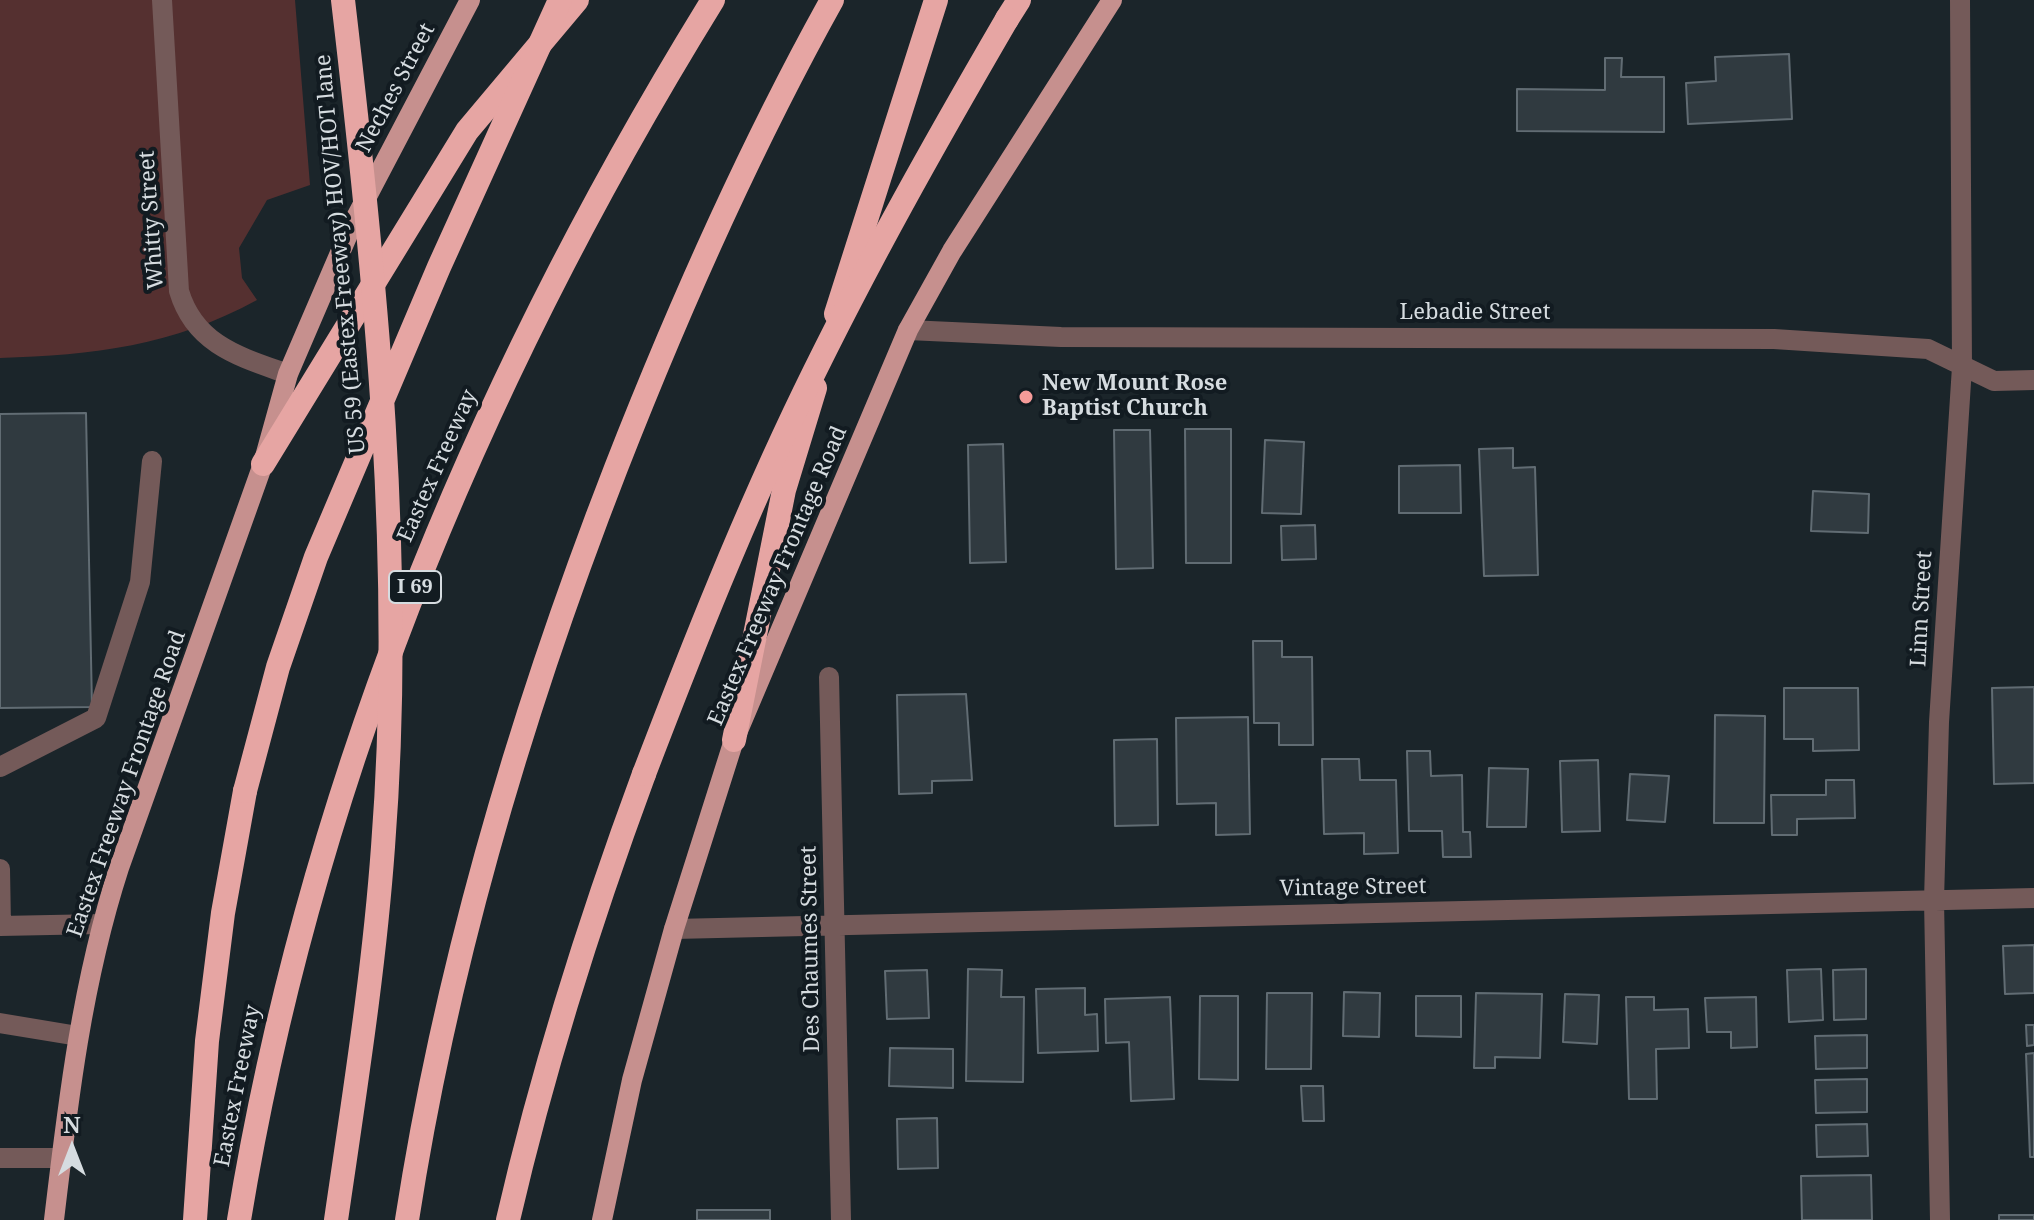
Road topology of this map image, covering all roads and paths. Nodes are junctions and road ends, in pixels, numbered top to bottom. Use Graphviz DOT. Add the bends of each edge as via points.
graph roads {
  1 [pos="162,0"];
  2 [pos="343,0"];
  3 [pos="470,0"];
  4 [pos="560,0"];
  5 [pos="577,0"];
  6 [pos="713,0"];
  7 [pos="832,0"];
  8 [pos="936,0"];
  9 [pos="1112,0"];
  10 [pos="1960,0"];
  11 [pos="1013,9"];
  12 [pos="908,330"];
  13 [pos="1962,367"];
  14 [pos="288,374"];
  15 [pos="2034,380"];
  16 [pos="152,461"];
  17 [pos="263,464"];
  18 [pos="829,677"];
  19 [pos="734,740"];
  20 [pos="0,767"];
  21 [pos="0,869"];
  22 [pos="2034,898"];
  23 [pos="1934,900"];
  24 [pos="835,923"];
  25 [pos="101,924"];
  26 [pos="1,926"];
  27 [pos="674,929"];
  28 [pos="0,1023"];
  29 [pos="78,1036"];
  30 [pos="0,1158"];
  31 [pos="61,1158"];
  32 [pos="54,1220"];
  33 [pos="195,1220"];
  34 [pos="239,1220"];
  35 [pos="336,1220"];
  36 [pos="407,1220"];
  37 [pos="508,1220"];
  38 [pos="602,1220"];
  39 [pos="841,1220"];
  40 [pos="1940,1220"];
  1 -- 14 [label="street, Whitty Street" via="179,291 185,312 203,336 231,354"];
  2 -- 35 [label="highway, US 59 (Eastex Freeway) HOV/HOT lane / I 69, bridge" via="375,285 389,504 390,674 384,846"];
  3 -- 14 [label="main road, Neches Street" via="352,225"];
  4 -- 33 [label="highway, bridge" via="383,395 316,557 278,667 245,791 223,913 207,1041"];
  5 -- 17 [label="highway" via="467,131"];
  6 -- 34 [label="highway, Eastex Freeway / I 69" via="549,291 417,579 334,809 302,921"];
  7 -- 36 [label="highway" via="692,282 566,600 464,928 435,1054"];
  8 -- 19 [label="highway" via="784,490"];
  9 -- 12 [label="main road, Eastex Freeway Frontage Road" via="1016,147"];
  10 -- 13 [label="street, Linn Street"];
  11 -- 37 [label="highway, bridge" via="912,184 745,521 644,774 561,1018"];
  12 -- 13 [label="street, Lebadie Street" via="1061,337 1774,339 1928,349"];
  12 -- 19 [label="main road, Eastex Freeway Frontage Road"];
  13 -- 15 [label="street, Lebadie Street" via="1994,381"];
  13 -- 23 [label="street, Linn Street" via="1939,722"];
  14 -- 17 [label="main road, Eastex Freeway Frontage Road"];
  16 -- 20 [label="street" via="140,582 96,718"];
  17 -- 25 [label="main road, Eastex Freeway Frontage Road"];
  18 -- 24 [label="street, Des Chaumes Street"];
  19 -- 27 [label="main road, Eastex Freeway Frontage Road"];
  21 -- 26 [label="street"];
  22 -- 23 [label="street, Vintage Street"];
  23 -- 24 [label="street, Vintage Street"];
  23 -- 40 [label="street, Linn Street"];
  24 -- 27 [label="street, Vintage Street"];
  24 -- 39 [label="street, Des Chaumes Street"];
  25 -- 26 [label="street"];
  25 -- 29 [label="main road, Eastex Freeway Frontage Road"];
  27 -- 38 [label="main road, Eastex Freeway Frontage Road" via="632,1080"];
  28 -- 29 [label="street"];
  29 -- 31 [label="main road, Eastex Freeway Frontage Road"];
  30 -- 31 [label="street"];
  31 -- 32 [label="main road, Eastex Freeway Frontage Road"];
}
